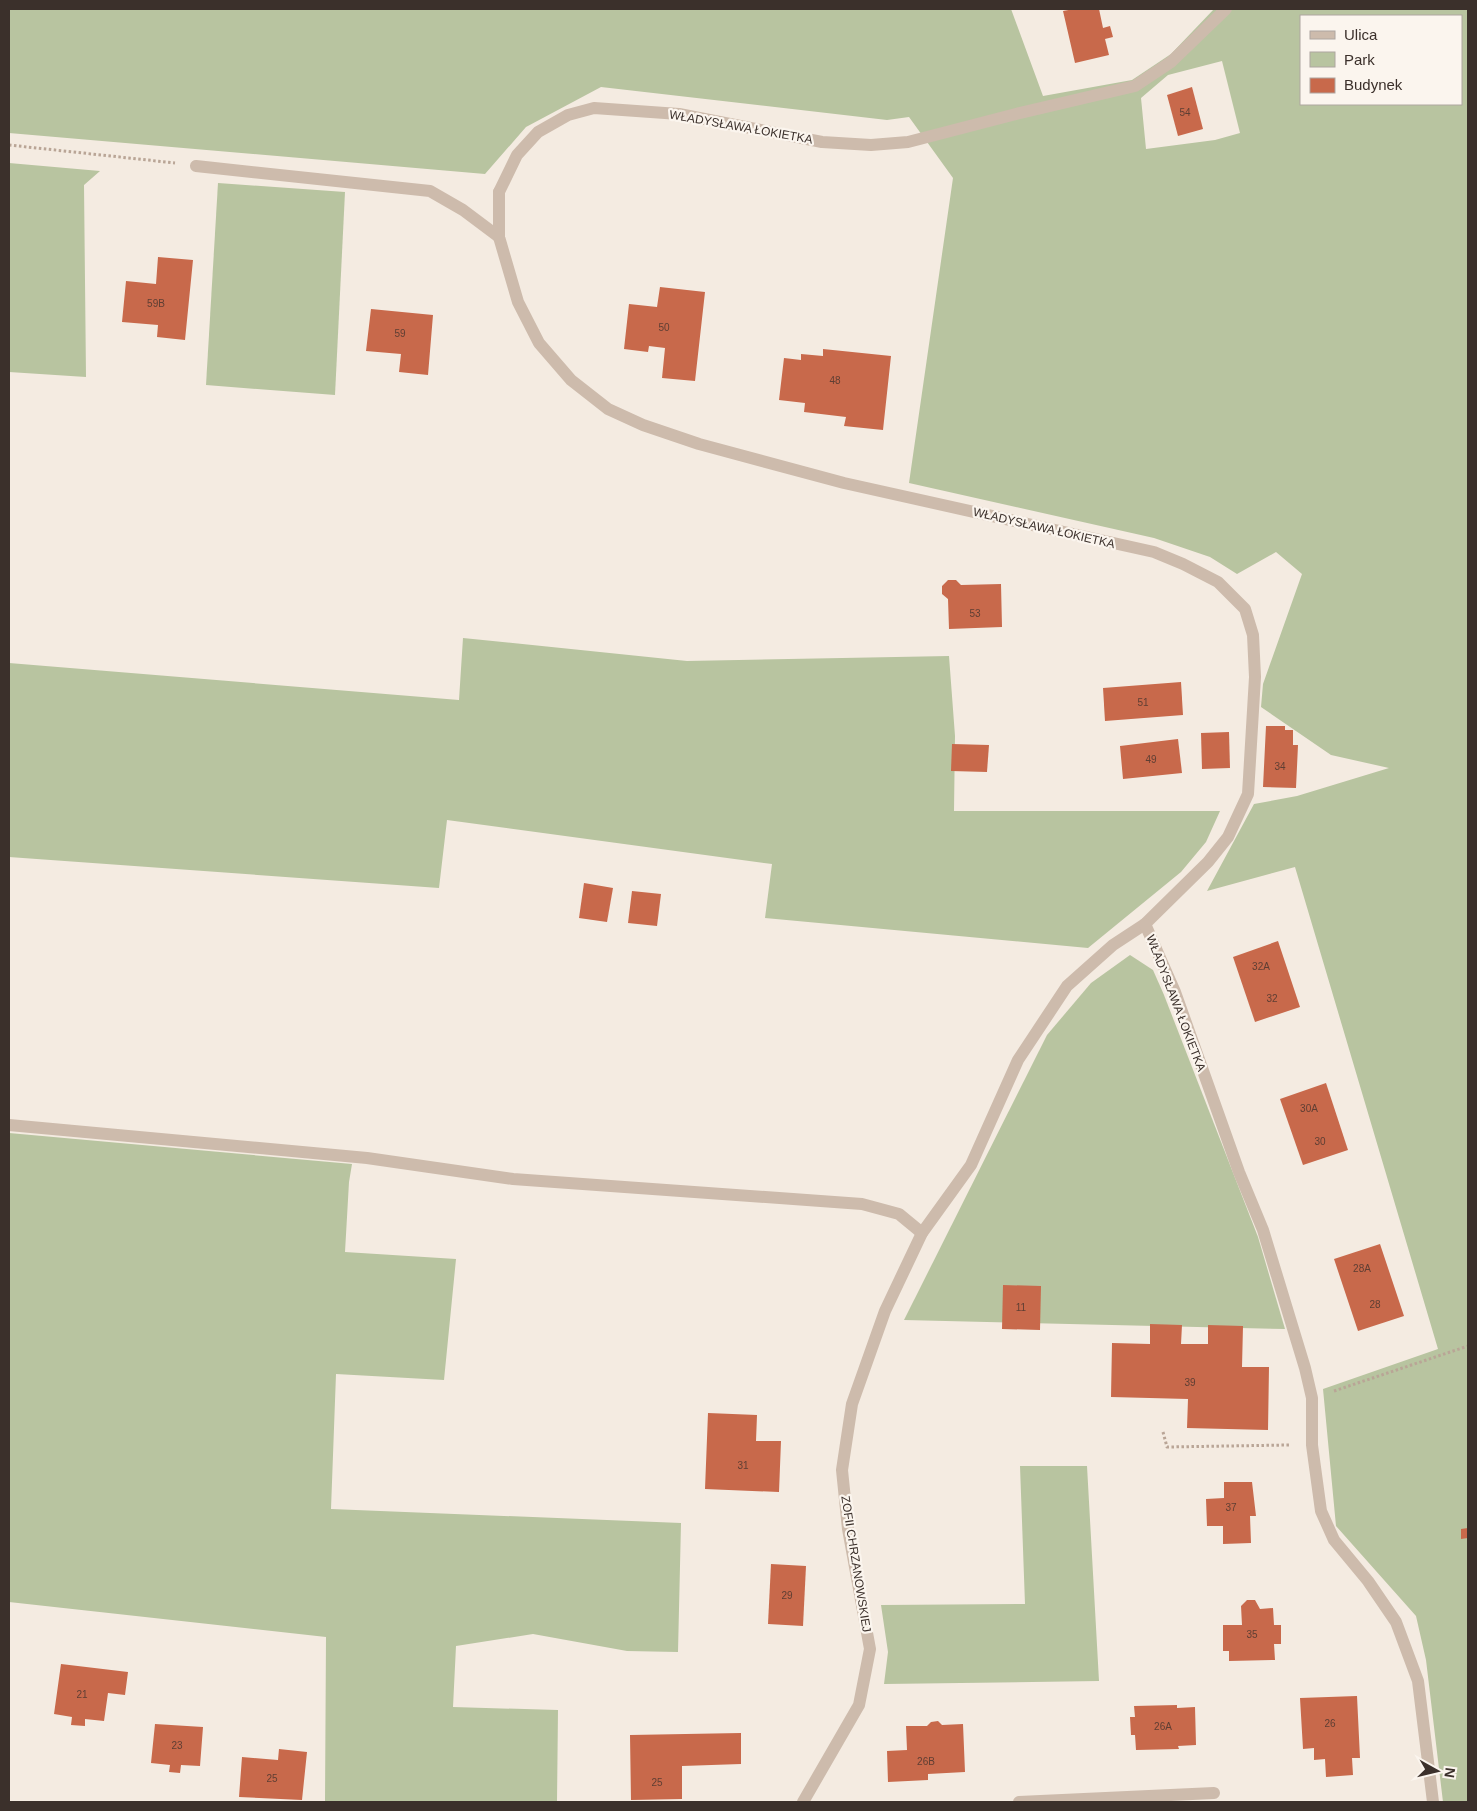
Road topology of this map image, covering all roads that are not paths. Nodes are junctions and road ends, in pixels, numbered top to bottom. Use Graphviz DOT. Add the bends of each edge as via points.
graph roads {
  1 [pos="1226,9"];
  2 [pos="196,166"];
  3 [pos="499,237"];
  4 [pos="1146,924"];
  5 [pos="9,1126"];
  6 [pos="922,1233"];
  7 [pos="1214,1793"];
  8 [pos="804,1802"];
  9 [pos="1019,1802"];
  10 [pos="1433,1802"];
  1 -- 3 [label="street, WŁADYSŁAWA ŁOKIETKA" via="1171,62 1135,86 908,142 871,145 822,142 679,114 594,108 568,116 538,132 517,155 498,192"];
  2 -- 3 [label="street" via="430,192 463,210"];
  3 -- 4 [label="street, WŁADYSŁAWA ŁOKIETKA" via="518,302 539,343 571,380 608,409 699,444 835,480 1154,552 1218,582 1245,609 1253,635 1255,676 1248,794 1228,837 1208,862"];
  4 -- 6 [label="street, ZOFII CHRZANOWSKIEJ" via="1113,945 1067,986 1018,1060 971,1165"];
  4 -- 10 [label="street, WŁADYSŁAWA ŁOKIETKA" via="1263,1230 1305,1368 1312,1398 1312,1445 1321,1511 1334,1540 1396,1622 1418,1681"];
  5 -- 6 [label="street" via="367,1158 514,1179 862,1204 899,1214"];
  6 -- 8 [label="street, ZOFII CHRZANOWSKIEJ" via="885,1311 852,1404 842,1470 848,1529 870,1649 860,1705"];
  7 -- 9 [label="street"];
}
